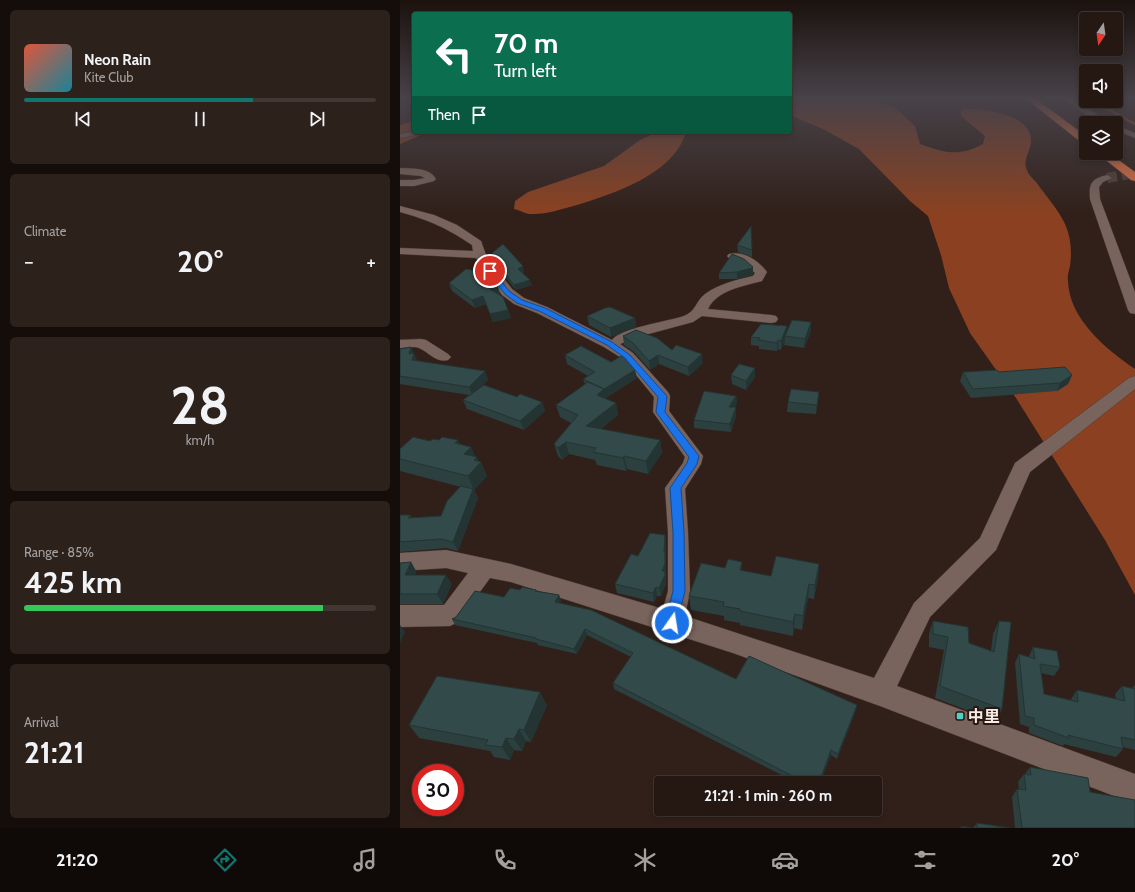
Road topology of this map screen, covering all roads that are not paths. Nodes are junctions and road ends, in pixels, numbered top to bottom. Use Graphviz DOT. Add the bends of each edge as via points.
graph roads {
  1 [pos="1112,160"];
  2 [pos="400,171"];
  3 [pos="1135,177"];
  4 [pos="1107,178"];
  5 [pos="400,183"];
  6 [pos="400,209"];
  7 [pos="400,251"];
  8 [pos="480,255"];
  9 [pos="733,256"];
  10 [pos="1135,310"];
  11 [pos="700,312"];
  12 [pos="771,319"];
  13 [pos="400,344"];
  14 [pos="609,344"];
  15 [pos="443,357"];
  16 [pos="1135,382"];
  17 [pos="400,562"];
  18 [pos="484,568"];
  19 [pos="400,616"];
  20 [pos="672,623"];
  21 [pos="880,693"];
  22 [pos="1135,789"];
  1 -- 3 [label="highway"];
  2 -- 5 [label="street" via="423,173 431,179"];
  4 -- 10 [label="street" via="1094,186 1095,199"];
  6 -- 8 [label="street" via="453,226 477,243"];
  7 -- 8 [label="street"];
  8 -- 14 [label="street" via="507,292 519,301"];
  9 -- 11 [label="street" via="749,261 761,272 758,278 724,288 705,301"];
  11 -- 12 [label="street"];
  11 -- 14 [label="street" via="688,319 636,333"];
  13 -- 15 [label="street" via="421,343"];
  14 -- 20 [label="street" via="628,356 662,396 660,412 694,456 692,464 675,488 679,591"];
  16 -- 21 [label="street" via="1022,468 988,544 922,610"];
  17 -- 18 [label="street" via="446,559"];
  18 -- 19 [label="street" via="450,614"];
  18 -- 20 [label="street" via="511,573"];
  20 -- 21 [label="street"];
  21 -- 22 [label="street"];
}
